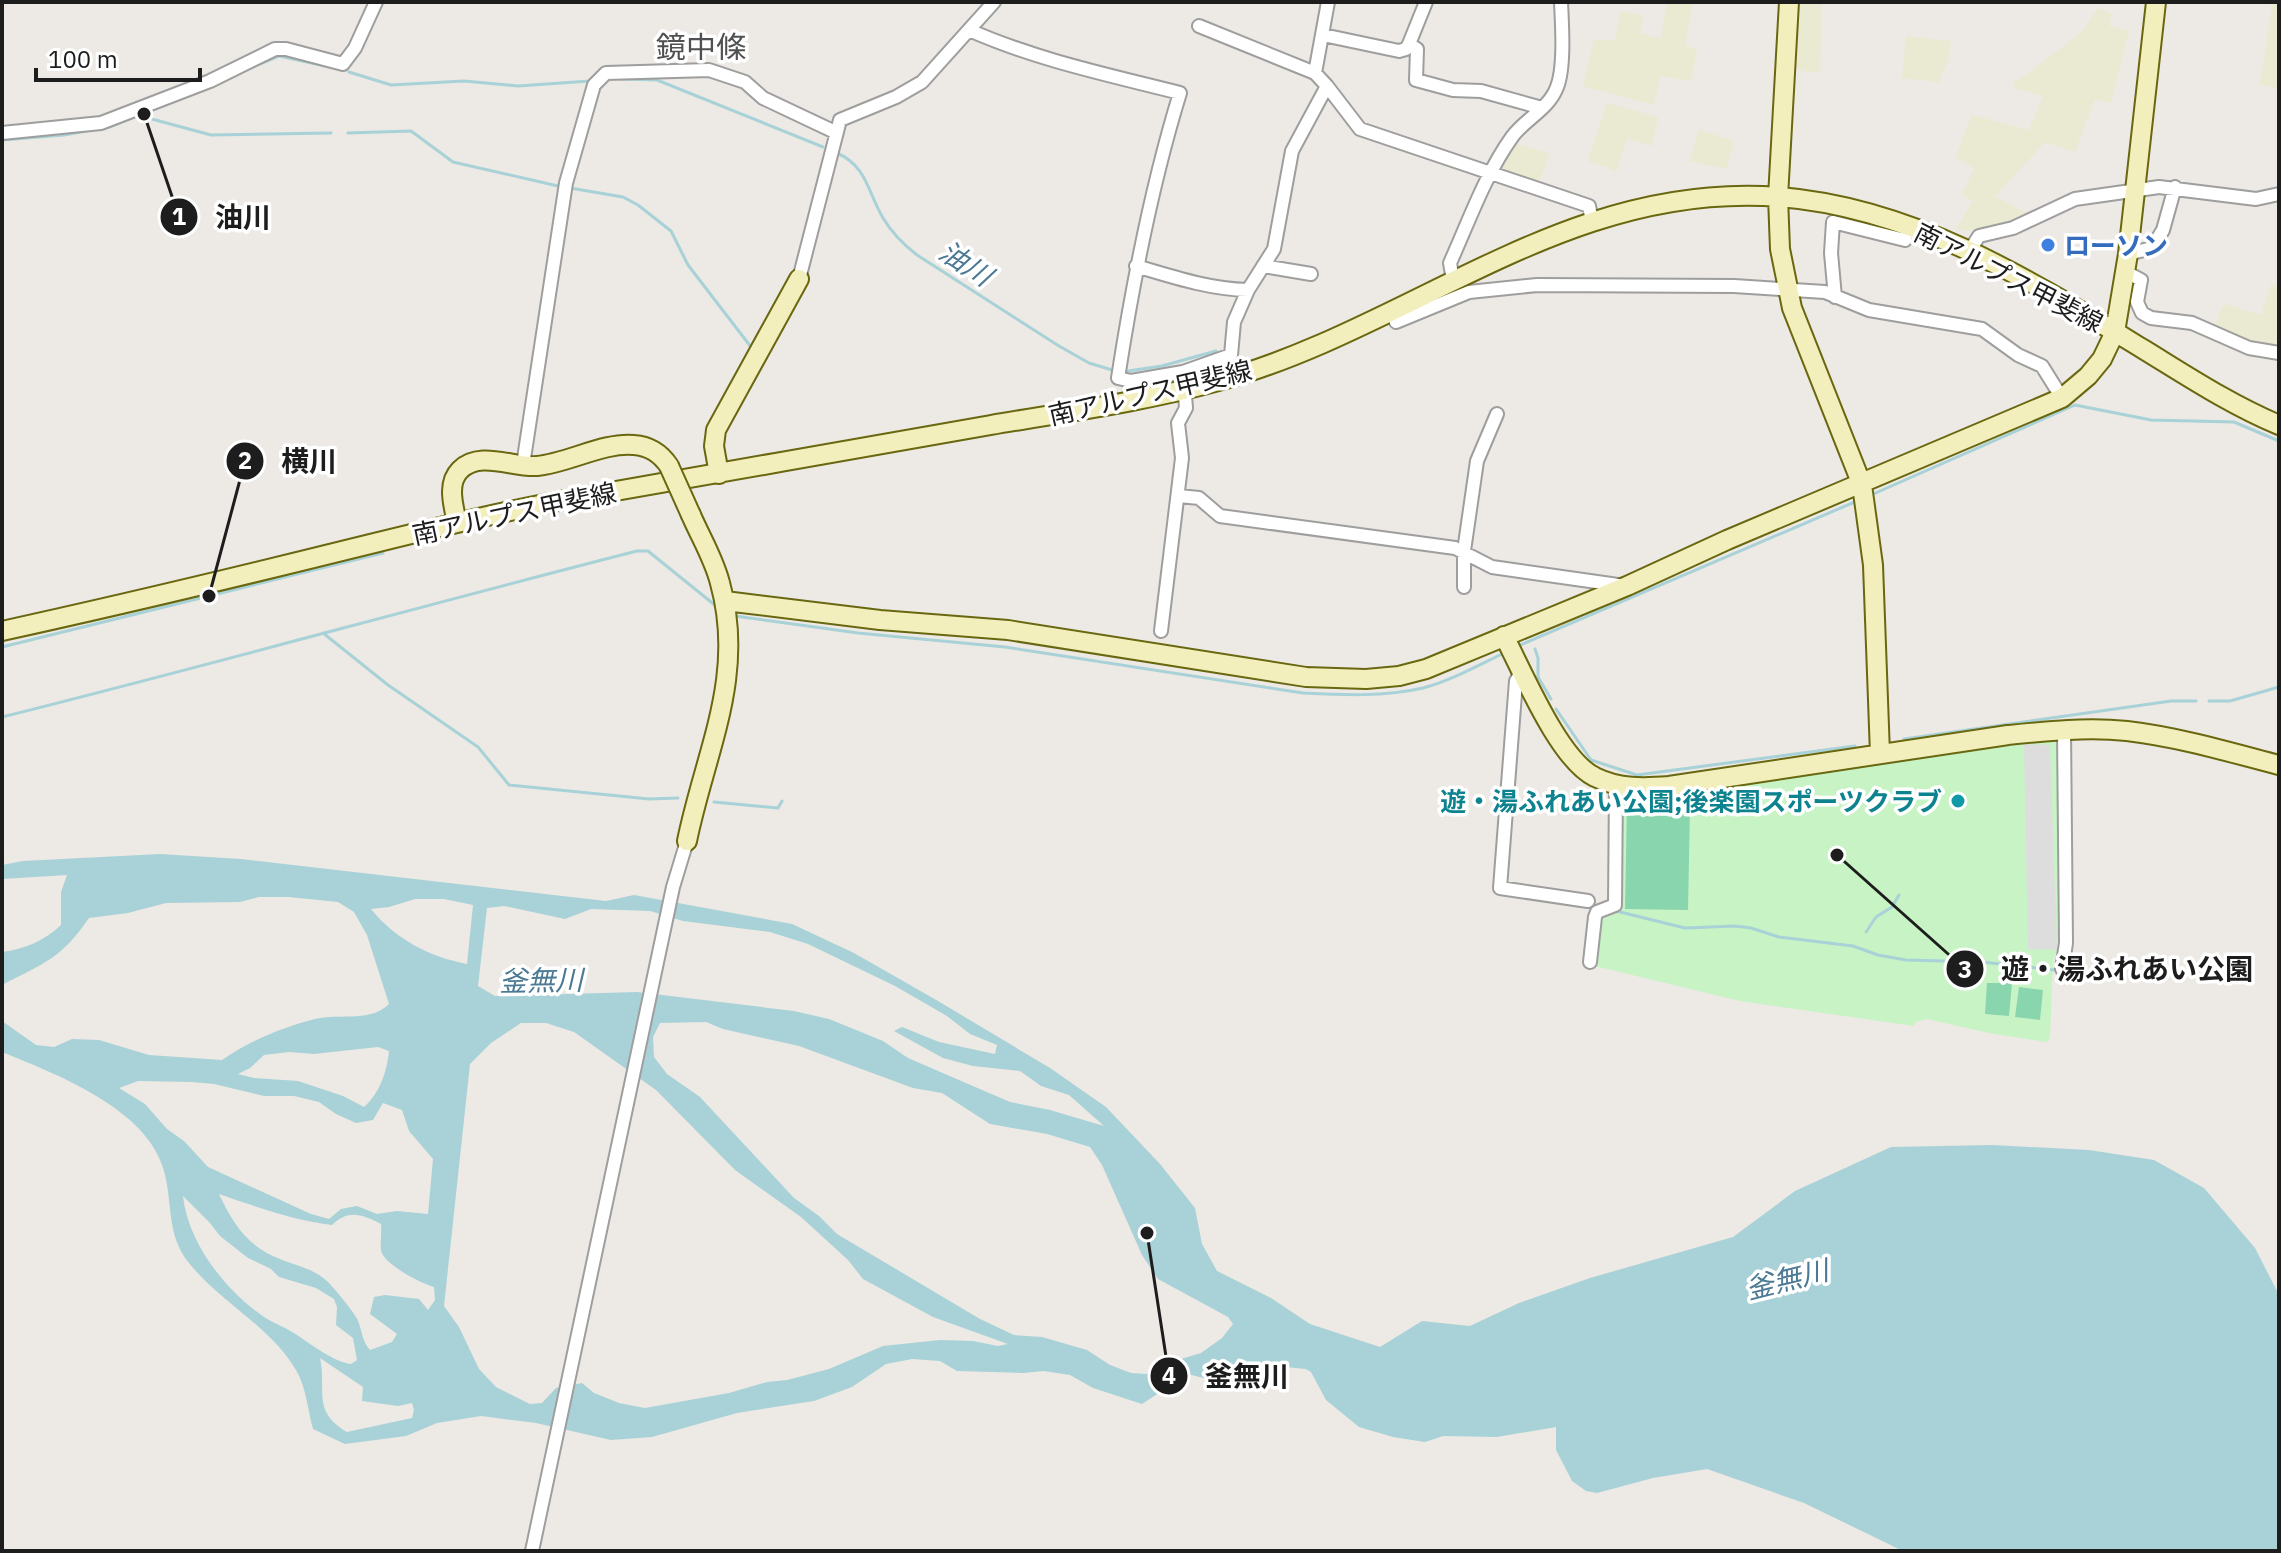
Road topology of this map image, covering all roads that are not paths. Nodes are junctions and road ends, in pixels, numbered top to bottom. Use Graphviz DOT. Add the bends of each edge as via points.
graph roads {
  1 [pos="376,2"];
  2 [pos="994,2"];
  3 [pos="1328,2"];
  4 [pos="1426,2"];
  5 [pos="1561,2"];
  6 [pos="1789,2"];
  7 [pos="2156,2"];
  8 [pos="1199,26"];
  9 [pos="969,30"];
  10 [pos="1323,35"];
  11 [pos="1409,44"];
  12 [pos="1315,73"];
  13 [pos="1327,86"];
  14 [pos="1542,108"];
  15 [pos="835,132"];
  16 [pos="2,133"];
  17 [pos="1492,172"];
  18 [pos="2175,187"];
  19 [pos="2134,192"];
  20 [pos="2279,194"];
  21 [pos="1778,197"];
  22 [pos="1592,221"];
  23 [pos="1909,225"];
  24 [pos="1970,250"];
  25 [pos="2127,263"];
  26 [pos="1136,266"];
  27 [pos="1263,266"];
  28 [pos="1311,274"];
  29 [pos="799,279"];
  30 [pos="1453,280"];
  31 [pos="1248,290"];
  32 [pos="1787,290"];
  33 [pos="1835,297"];
  34 [pos="1391,309"];
  35 [pos="2115,332"];
  36 [pos="2279,353"];
  37 [pos="1184,381"];
  38 [pos="2062,398"];
  39 [pos="1497,414"];
  40 [pos="2279,425"];
  41 [pos="523,465"];
  42 [pos="719,474"];
  43 [pos="1862,485"];
  44 [pos="1179,496"];
  45 [pos="457,523"];
  46 [pos="1464,551"];
  47 [pos="1627,586"];
  48 [pos="1464,587"];
  49 [pos="725,601"];
  50 [pos="2,631"];
  51 [pos="1161,631"];
  52 [pos="1504,636"];
  53 [pos="1522,670"];
  54 [pos="2064,730"];
  55 [pos="1880,754"];
  56 [pos="2279,765"];
  57 [pos="1616,785"];
  58 [pos="687,841"];
  59 [pos="1588,901"];
  60 [pos="1590,962"];
  61 [pos="2062,969"];
  62 [pos="532,1551"];
  1 -- 16 [label="street" via="343,64 275,49 210,81 101,123"];
  2 -- 9 [label="street"];
  3 -- 10 [label="street"];
  4 -- 11 [label="street"];
  5 -- 14 [label="street" via="1558,86"];
  6 -- 21 [label="street"];
  7 -- 19 [label="street"];
  8 -- 12 [label="street"];
  9 -- 15 [label="street" via="922,82 840,120"];
  9 -- 26 [label="street" via="1073,67 1180,93"];
  10 -- 11 [label="street" via="1390,51"];
  10 -- 12 [label="street"];
  11 -- 14 [label="street" via="1417,49 1416,80"];
  12 -- 13 [label="street"];
  13 -- 17 [label="street" via="1360,129"];
  13 -- 27 [label="street" via="1292,151 1274,249"];
  14 -- 17 [label="street" via="1515,133"];
  15 -- 29 [label="street"];
  15 -- 41 [label="street" via="763,98 745,82 709,70 606,73 594,85 566,183"];
  17 -- 22 [label="street" via="1589,206"];
  17 -- 30 [label="street" via="1450,263"];
  18 -- 19 [label="street"];
  18 -- 20 [label="street" via="2256,199"];
  18 -- 25 [label="street" via="2152,248"];
  19 -- 24 [label="street" via="2075,199 2013,228 1979,236"];
  19 -- 25 [label="street"];
  21 -- 22 [label="street, 南アルプス甲斐線" via="1690,199"];
  21 -- 23 [label="street, 南アルプス甲斐線" via="1859,210"];
  21 -- 32 [label="street"];
  22 -- 30 [label="street, 南アルプス甲斐線"];
  23 -- 24 [label="street, 南アルプス甲斐線"];
  23 -- 33 [label="street" via="1905,240 1833,222"];
  24 -- 35 [label="street, 南アルプス甲斐線"];
  25 -- 35 [label="street"];
  25 -- 36 [label="street" via="2141,280 2137,302 2142,313 2192,323 2249,348"];
  26 -- 31 [label="street" via="1195,284"];
  26 -- 37 [label="street" via="1118,378"];
  27 -- 28 [label="street"];
  27 -- 31 [label="street"];
  29 -- 42 [label="street" via="716,430"];
  30 -- 34 [label="street, 南アルプス甲斐線"];
  31 -- 37 [label="street" via="1234,322 1231,355"];
  32 -- 33 [label="street"];
  32 -- 34 [label="street" via="1537,285 1469,292 1396,322"];
  32 -- 43 [label="street"];
  33 -- 38 [label="street" via="1869,310 1982,329 2042,366"];
  34 -- 37 [label="street, 南アルプス甲斐線" via="1301,352 1219,381"];
  35 -- 38 [label="street" via="2102,359"];
  35 -- 40 [label="street, 南アルプス甲斐線"];
  37 -- 42 [label="street, 南アルプス甲斐線"];
  37 -- 44 [label="street" via="1186,408 1178,423"];
  38 -- 43 [label="street"];
  39 -- 46 [label="street" via="1477,461"];
  41 -- 45 [label="street" via="486,460 462,468 452,491"];
  41 -- 49 [label="street, bridge" via="632,445 653,450 669,466 712,559"];
  42 -- 45 [label="street, 南アルプス甲斐線"];
  43 -- 47 [label="street"];
  43 -- 55 [label="street" via="1873,565"];
  44 -- 46 [label="street" via="1199,498 1220,516"];
  44 -- 51 [label="street"];
  45 -- 50 [label="street, 南アルプス甲斐線"];
  46 -- 47 [label="street" via="1492,567"];
  46 -- 48 [label="street"];
  47 -- 52 [label="street"];
  49 -- 52 [label="street" via="1008,630 1306,677 1399,676"];
  49 -- 58 [label="street" via="725,700"];
  52 -- 53 [label="street"];
  53 -- 57 [label="street" via="1578,765"];
  53 -- 59 [label="street" via="1516,681 1500,888"];
  54 -- 55 [label="street"];
  54 -- 56 [label="street" via="2161,736"];
  54 -- 61 [label="street"];
  55 -- 57 [label="street" via="1669,786"];
  57 -- 60 [label="street" via="1615,905 1597,912"];
  58 -- 62 [label="street"];
}
